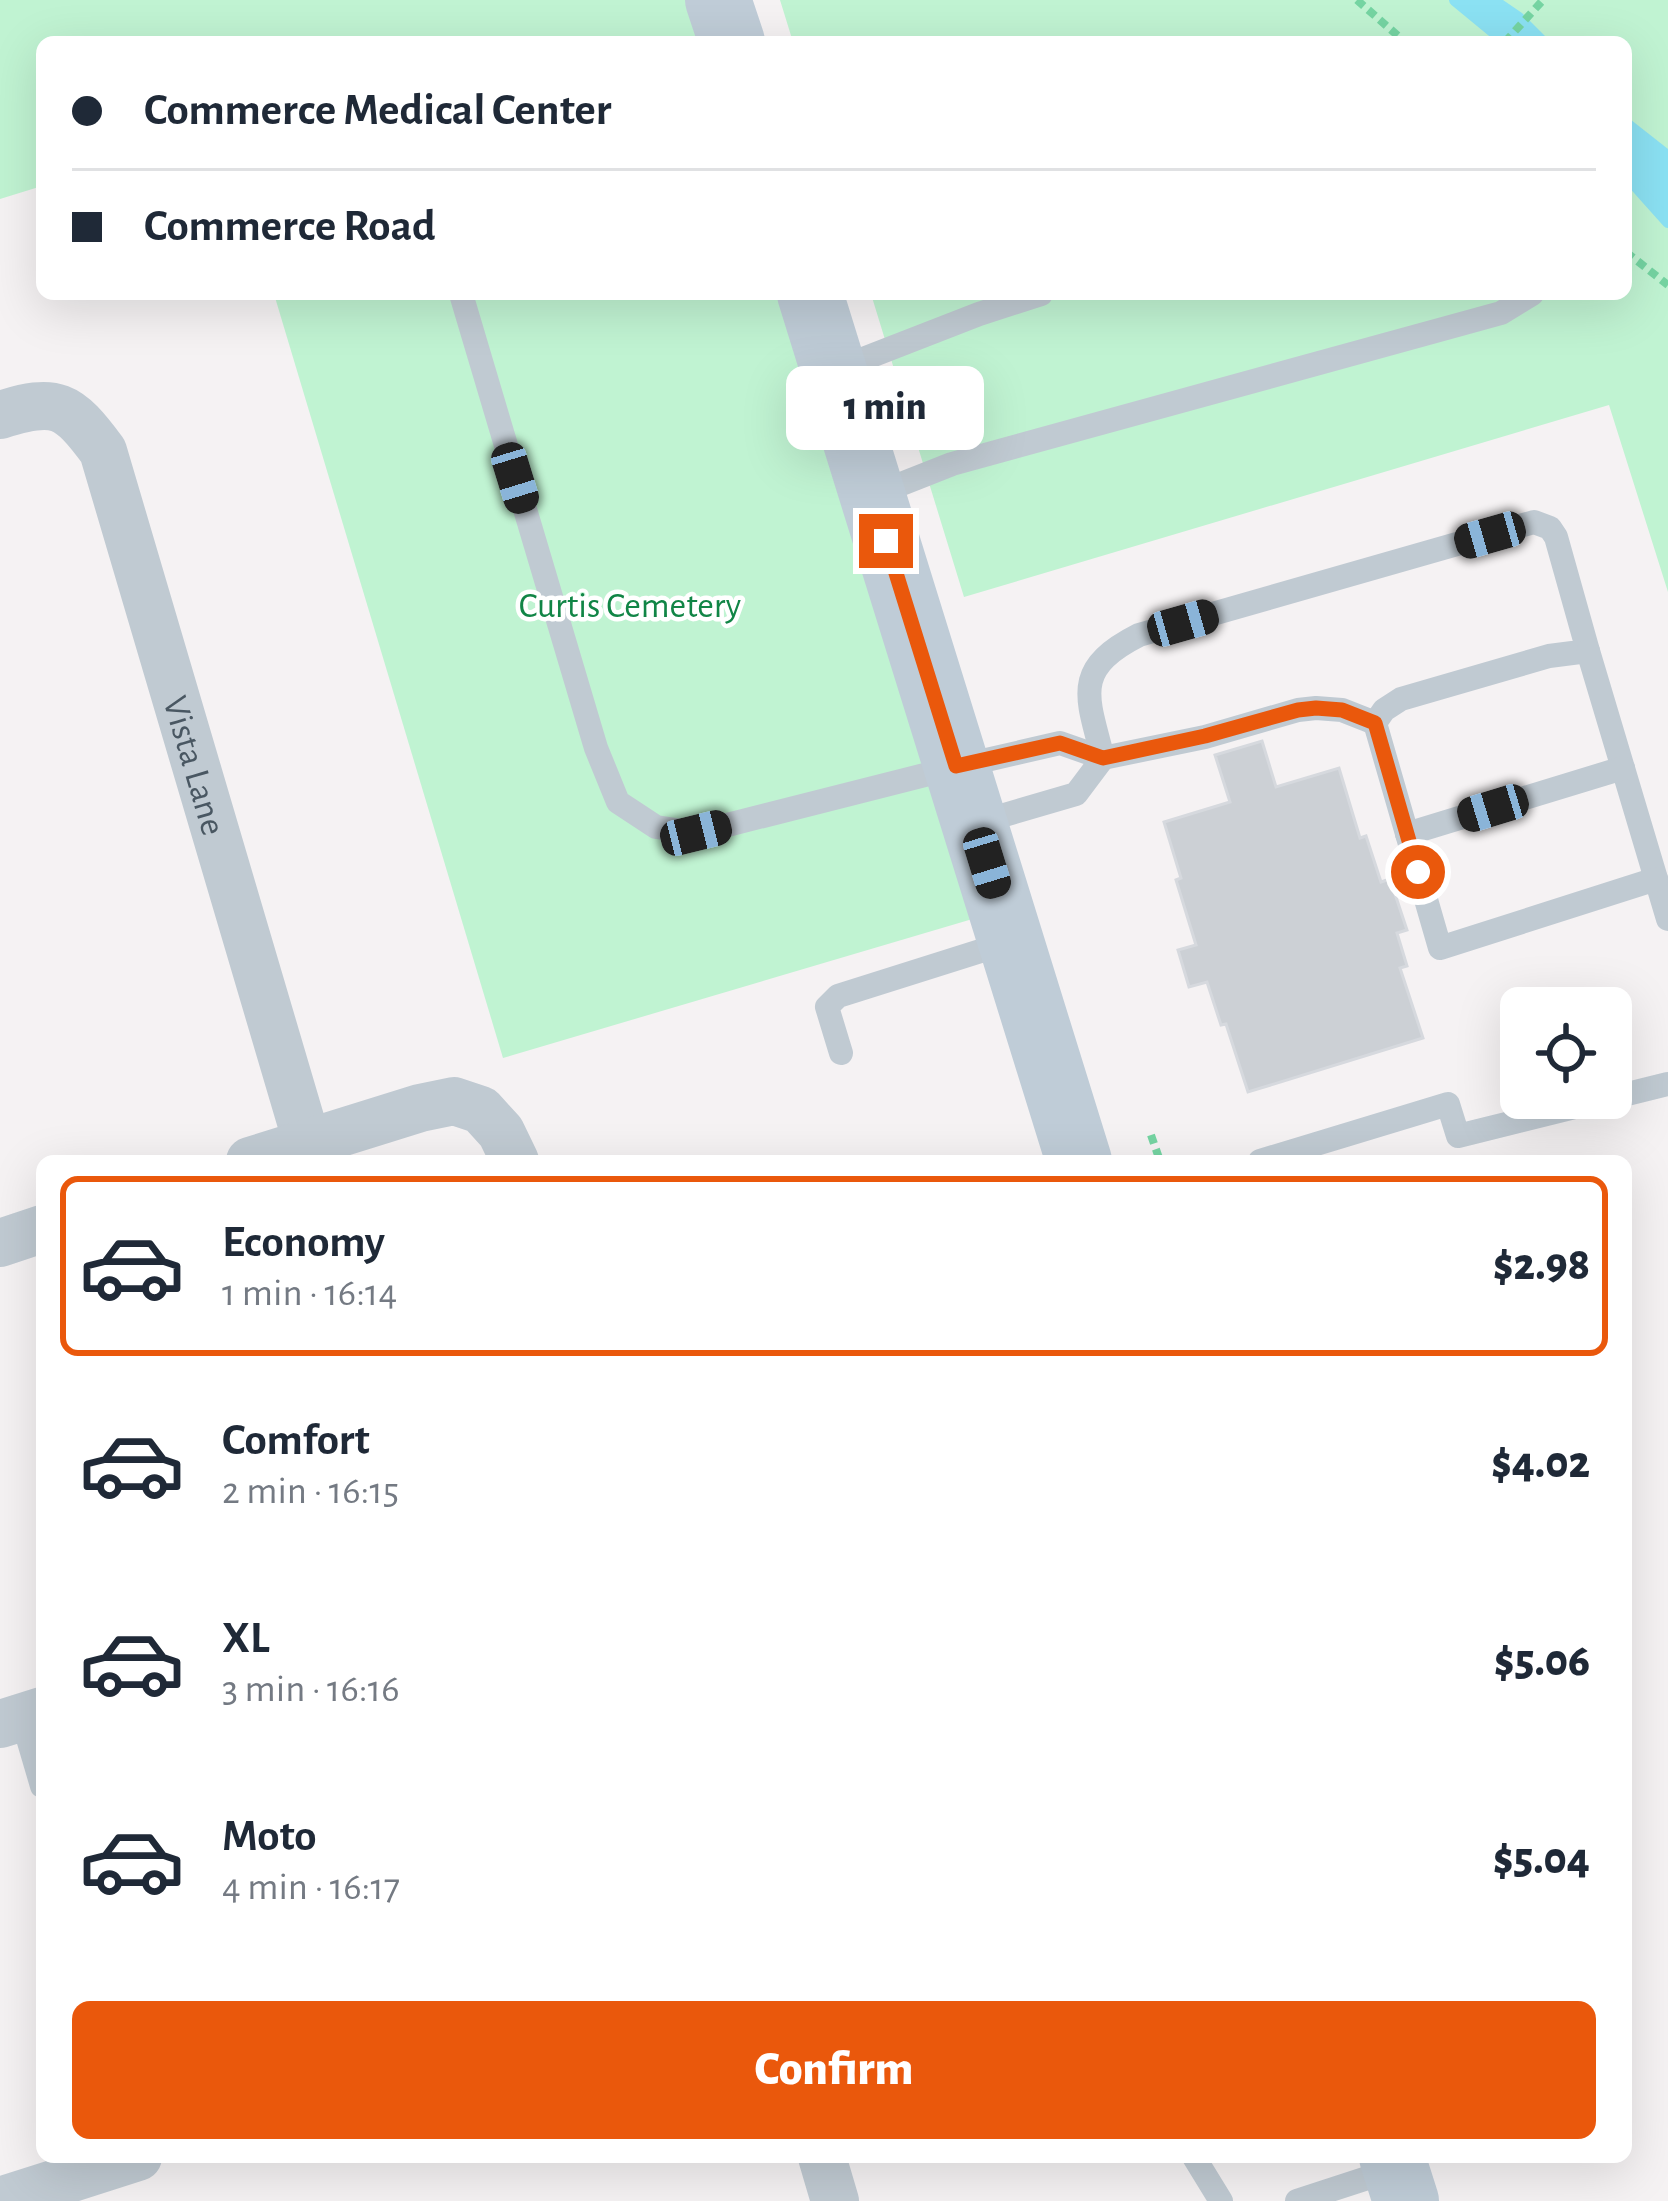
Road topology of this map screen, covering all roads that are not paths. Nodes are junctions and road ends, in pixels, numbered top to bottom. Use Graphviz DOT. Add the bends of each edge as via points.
graph roads {
  1 [pos="718,0"];
  2 [pos="730,36"];
  3 [pos="463,300"];
  4 [pos="812,300"];
  5 [pos="1023,300"];
  6 [pos="1522,300"];
  7 [pos="833,370"];
  8 [pos="0,415"];
  9 [pos="872,496"];
  10 [pos="1588,651"];
  11 [pos="1375,723"];
  12 [pos="1103,758"];
  13 [pos="1623,768"];
  14 [pos="966,795"];
  15 [pos="1407,834"];
  16 [pos="1656,879"];
  17 [pos="1668,920"];
  18 [pos="1011,942"];
  19 [pos="841,1053"];
  20 [pos="1668,1084"];
  21 [pos="307,1142"];
  22 [pos="268,1155"];
  23 [pos="512,1155"];
  24 [pos="1076,1155"];
  25 [pos="1280,1155"];
  26 [pos="36,1231"];
  27 [pos="0,1243"];
  28 [pos="21,1718"];
  29 [pos="36,1767"];
  30 [pos="119,2163"];
  31 [pos="824,2163"];
  32 [pos="1198,2163"];
  33 [pos="1398,2176"];
  34 [pos="0,2201"];
  35 [pos="836,2201"];
  36 [pos="1221,2201"];
  37 [pos="1297,2201"];
  1 -- 2 [label="main road"];
  3 -- 14 [label="lane" via="618,802 656,827 696,833"];
  4 -- 7 [label="main road"];
  5 -- 7 [label="lane"];
  6 -- 9 [label="lane" via="1501,313 952,464"];
  7 -- 9 [label="main road"];
  8 -- 21 [label="street, Vista Lane" via="60,406 103,451"];
  9 -- 14 [label="main road"];
  10 -- 11 [label="lane" via="1401,699"];
  10 -- 12 [label="lane" via="1556,537 1534,522 1138,635 1100,660 1091,676 1088,700"];
  10 -- 13 [label="lane"];
  11 -- 12 [label="lane" via="1342,710 1298,710"];
  11 -- 15 [label="lane"];
  12 -- 14 [label="lane" via="1060,743"];
  12 -- 14 [label="lane" via="1076,794"];
  13 -- 15 [label="lane"];
  13 -- 16 [label="lane"];
  14 -- 18 [label="main road"];
  15 -- 16 [label="lane" via="1440,948"];
  16 -- 17 [label="lane"];
  18 -- 19 [label="lane" via="838,996 827,1007"];
  18 -- 24 [label="main road"];
  20 -- 25 [label="lane" via="1458,1136 1448,1104"];
  21 -- 22 [label="street"];
  21 -- 23 [label="street" via="454,1101 481,1110"];
  26 -- 27 [label="street"];
  28 -- 29 [label="lane"];
  30 -- 34 [label="street"];
  31 -- 35 [label="street"];
  32 -- 36 [label="lane"];
  33 -- 37 [label="lane"];
}
